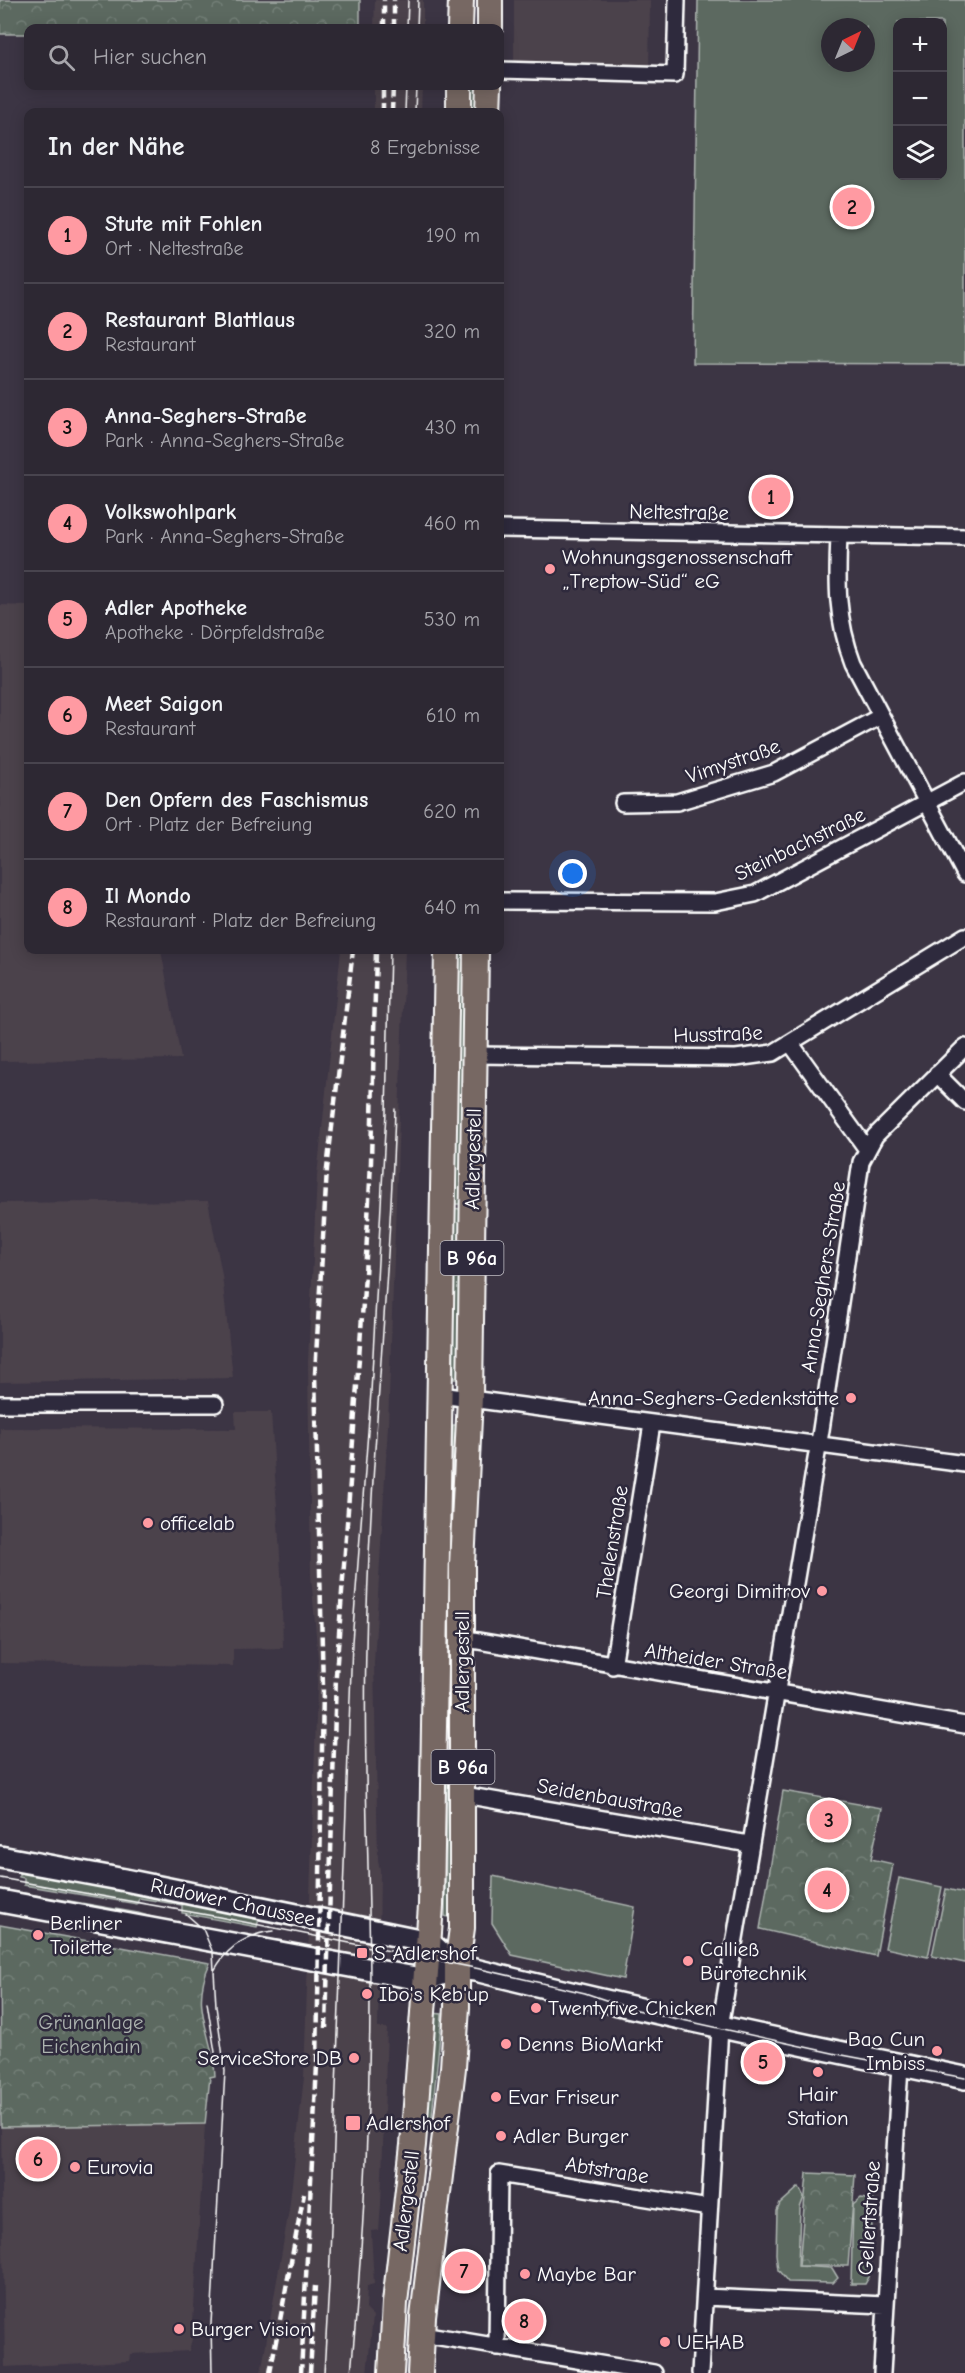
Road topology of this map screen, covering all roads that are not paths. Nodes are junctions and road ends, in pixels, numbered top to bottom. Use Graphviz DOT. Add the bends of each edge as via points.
graph roads {
  1 [pos="460,0"];
  2 [pos="490,0"];
  3 [pos="677,0"];
  4 [pos="460,24"];
  5 [pos="490,24"];
  6 [pos="504,70"];
  7 [pos="459,90"];
  8 [pos="489,90"];
  9 [pos="459,108"];
  10 [pos="488,108"];
  11 [pos="504,530"];
  12 [pos="839,536"];
  13 [pos="965,537"];
  14 [pos="881,716"];
  15 [pos="965,782"];
  16 [pos="623,803"];
  17 [pos="927,803"];
  18 [pos="965,874"];
  19 [pos="504,901"];
  20 [pos="965,936"];
  21 [pos="447,954"];
  22 [pos="476,954"];
  23 [pos="791,1044"];
  24 [pos="965,1047"];
  25 [pos="475,1055"];
  26 [pos="937,1074"];
  27 [pos="965,1102"];
  28 [pos="866,1148"];
  29 [pos="440,1395"];
  30 [pos="470,1397"];
  31 [pos="0,1404"];
  32 [pos="215,1404"];
  33 [pos="652,1424"];
  34 [pos="818,1445"];
  35 [pos="965,1464"];
  36 [pos="461,1638"];
  37 [pos="613,1666"];
  38 [pos="775,1692"];
  39 [pos="965,1725"];
  40 [pos="464,1795"];
  41 [pos="749,1844"];
  42 [pos="0,1857"];
  43 [pos="0,1901"];
  44 [pos="429,1942"];
  45 [pos="457,1968"];
  46 [pos="426,1980"];
  47 [pos="720,2027"];
  48 [pos="900,2065"];
  49 [pos="965,2078"];
  50 [pos="709,2208"];
  51 [pos="705,2296"];
  52 [pos="885,2305"];
  53 [pos="422,2334"];
  54 [pos="497,2347"];
  55 [pos="391,2373"];
  56 [pos="420,2373"];
  57 [pos="654,2373"];
  58 [pos="700,2373"];
  59 [pos="882,2373"];
  1 -- 4 [label="main road"];
  2 -- 5 [label="main road"];
  3 -- 6 [label="street" via="675,75"];
  7 -- 9 [label="main road"];
  8 -- 10 [label="main road"];
  11 -- 12 [label="street, Neltestraße"];
  12 -- 13 [label="street, Neltestraße"];
  12 -- 14 [label="street" via="837,583 842,636"];
  14 -- 16 [label="street, Vimystraße" via="774,772 677,801"];
  14 -- 17 [label="street"];
  15 -- 17 [label="street, Steinbachstraße"];
  17 -- 18 [label="street"];
  17 -- 19 [label="street, Steinbachstraße" via="741,898 715,902"];
  20 -- 23 [label="street, Husstraße"];
  21 -- 29 [label="main road, Adlergestell / B 96a"];
  22 -- 25 [label="main road, Adlergestell / B 96a"];
  23 -- 25 [label="street, Husstraße" via="753,1058"];
  23 -- 28 [label="street"];
  24 -- 26 [label="street, Anna-Seghers-Straße"];
  25 -- 30 [label="main road, Adlergestell / B 96a"];
  26 -- 27 [label="street"];
  26 -- 28 [label="street, Anna-Seghers-Straße"];
  28 -- 34 [label="street, Anna-Seghers-Straße"];
  29 -- 30 [label="street"];
  29 -- 44 [label="main road, Adlergestell / B 96a"];
  30 -- 33 [label="street"];
  30 -- 36 [label="main road, Adlergestell / B 96a"];
  31 -- 32 [label="street"];
  33 -- 34 [label="street"];
  33 -- 37 [label="street, Thelenstraße"];
  34 -- 35 [label="street"];
  34 -- 38 [label="street, Anna-Seghers-Straße"];
  36 -- 37 [label="street, Altheider Straße"];
  36 -- 40 [label="main road, Adlergestell / B 96a"];
  37 -- 38 [label="street, Altheider Straße"];
  38 -- 39 [label="street, Altheider Straße"];
  38 -- 41 [label="street, Anna-Seghers-Straße"];
  40 -- 41 [label="street, Seidenbaustraße"];
  40 -- 45 [label="main road, Adlergestell / B 96a" via="462,1928"];
  41 -- 47 [label="street, Anna-Seghers-Straße"];
  42 -- 44 [label="main road, Rudower Chaussee"];
  43 -- 46 [label="main road, Rudower Chaussee"];
  44 -- 45 [label="main road"];
  44 -- 46 [label="main road, Adlergestell / B 96a"];
  45 -- 46 [label="main road"];
  45 -- 47 [label="main road"];
  45 -- 53 [label="main road, Adlergestell / B 96a" via="452,2079"];
  46 -- 55 [label="main road, Adlergestell / B 96a"];
  47 -- 48 [label="main road"];
  47 -- 50 [label="street, Anna-Seghers-Straße"];
  48 -- 49 [label="main road"];
  48 -- 52 [label="street, Gellertstraße"];
  50 -- 51 [label="street, Anna-Seghers-Straße"];
  50 -- 54 [label="street, Abtstraße" via="499,2174"];
  51 -- 52 [label="street"];
  51 -- 58 [label="street, Anna-Seghers-Straße"];
  52 -- 59 [label="street, Gellertstraße"];
  53 -- 54 [label="street"];
  53 -- 56 [label="main road, Adlergestell / B 96a"];
  54 -- 57 [label="street"];
}
